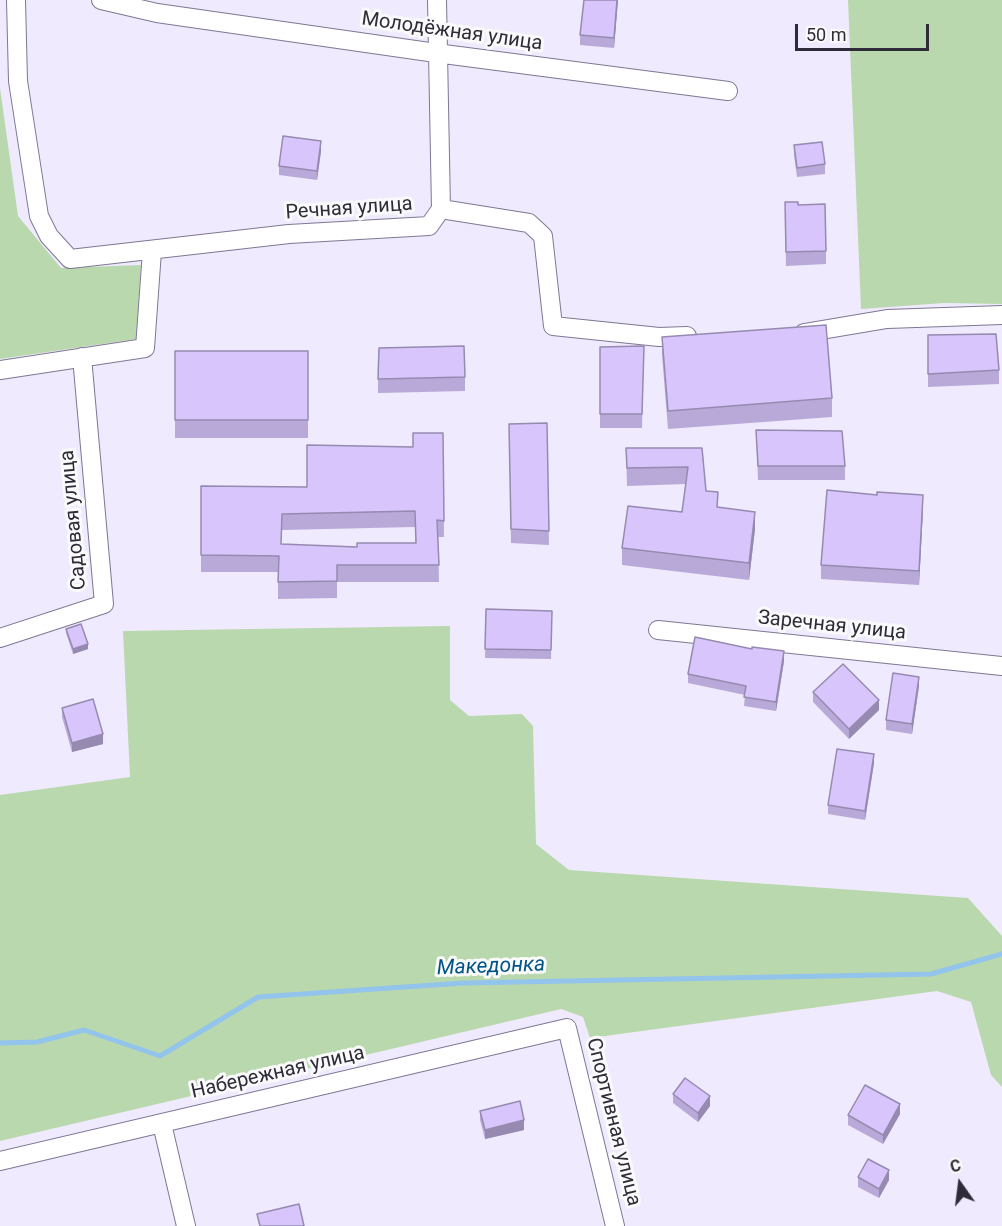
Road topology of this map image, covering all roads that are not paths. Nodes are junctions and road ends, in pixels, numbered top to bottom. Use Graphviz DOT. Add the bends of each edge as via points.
graph roads {
  1 [pos="16,0"];
  2 [pos="101,0"];
  3 [pos="437,0"];
  4 [pos="436,53"];
  5 [pos="728,91"];
  6 [pos="441,209"];
  7 [pos="152,251"];
  8 [pos="1002,315"];
  9 [pos="790,333"];
  10 [pos="707,336"];
  11 [pos="82,357"];
  12 [pos="0,370"];
  13 [pos="658,630"];
  14 [pos="0,638"];
  15 [pos="1002,666"];
  16 [pos="567,1028"];
  17 [pos="162,1124"];
  18 [pos="0,1161"];
  19 [pos="186,1226"];
  20 [pos="615,1226"];
  1 -- 7 [label="street, Речная улица" via="18,81 39,216 70,259"];
  2 -- 4 [label="street, Молодёжная улица" via="157,13"];
  3 -- 4 [label="street"];
  4 -- 5 [label="street, Молодёжная улица"];
  4 -- 6 [label="street"];
  6 -- 7 [label="street, Речная улица" via="429,226 289,234"];
  6 -- 10 [label="street, Речная улица" via="529,223 543,236 553,326 659,337"];
  7 -- 11 [label="street" via="145,348"];
  8 -- 9 [label="street" via="887,319 814,333"];
  11 -- 12 [label="street"];
  11 -- 14 [label="street, Садовая улица" via="104,604"];
  13 -- 15 [label="street, Заречная улица"];
  16 -- 17 [label="street, Набережная улица"];
  16 -- 20 [label="street, Спортивная улица"];
  17 -- 18 [label="street, Набережная улица"];
  17 -- 19 [label="street"];
}
